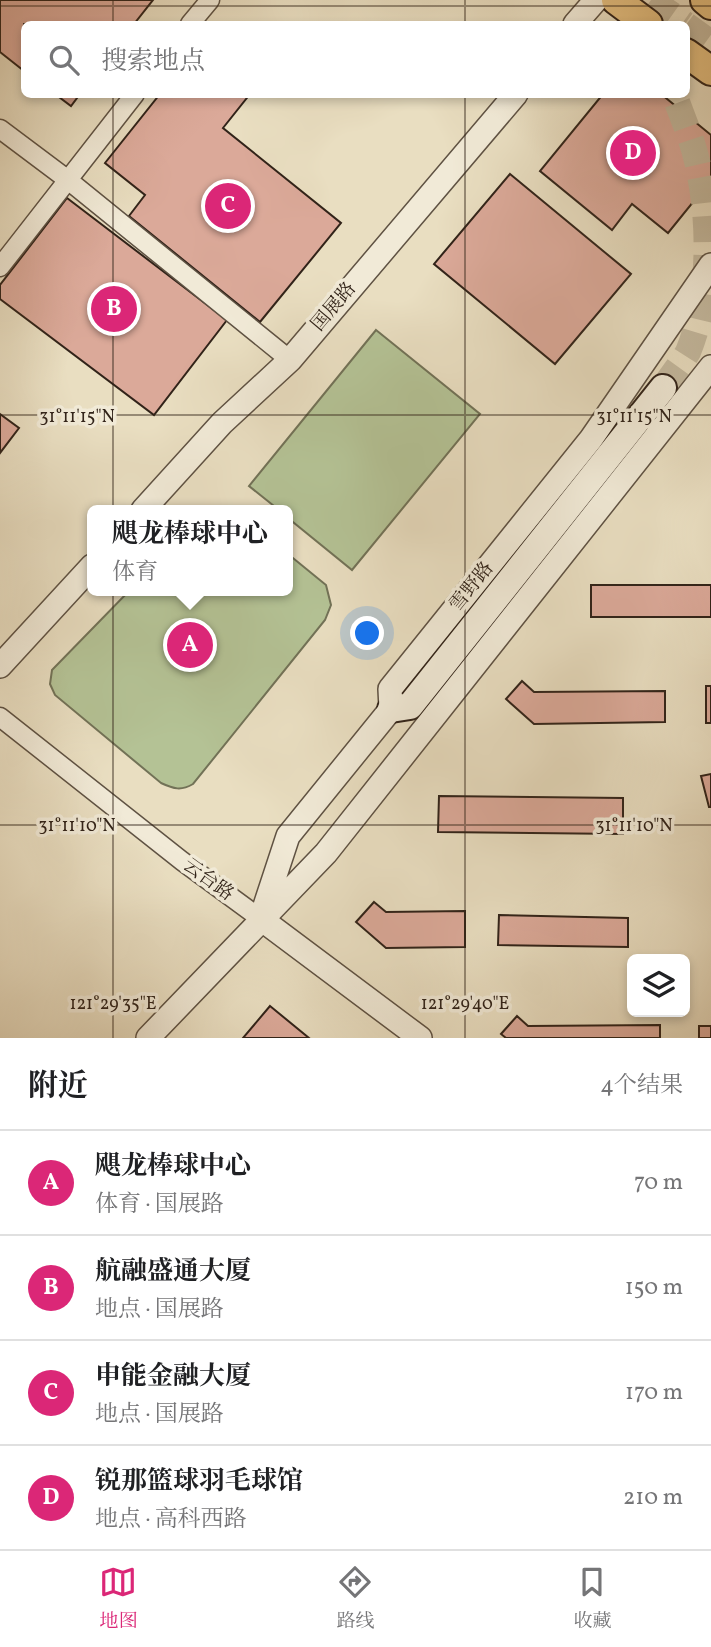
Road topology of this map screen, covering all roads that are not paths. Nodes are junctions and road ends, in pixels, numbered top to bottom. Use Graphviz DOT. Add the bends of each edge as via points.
graph roads {
  1 [pos="210,0"];
  2 [pos="596,0"];
  3 [pos="616,0"];
  4 [pos="705,0"];
  5 [pos="711,5"];
  6 [pos="192,21"];
  7 [pos="578,21"];
  8 [pos="644,21"];
  9 [pos="690,55"];
  10 [pos="711,71"];
  11 [pos="132,98"];
  12 [pos="513,98"];
  13 [pos="0,129"];
  14 [pos="68,180"];
  15 [pos="711,265"];
  16 [pos="0,267"];
  17 [pos="290,360"];
  18 [pos="711,368"];
  19 [pos="663,388"];
  20 [pos="148,505"];
  21 [pos="87,571"];
  22 [pos="0,666"];
  23 [pos="391,709"];
  24 [pos="0,718"];
  25 [pos="261,919"];
  26 [pos="148,1038"];
  27 [pos="419,1038"];
  1 -- 6 [label="street"];
  2 -- 7 [label="street"];
  3 -- 8 [label="main road"];
  4 -- 5 [label="main road"];
  9 -- 10 [label="main road"];
  11 -- 14 [label="street"];
  12 -- 17 [label="street, 国展路"];
  13 -- 14 [label="street"];
  14 -- 16 [label="street"];
  14 -- 17 [label="street"];
  15 -- 23 [label="street, 雪野路" via="591,439 390,689"];
  17 -- 20 [label="street, 国展路" via="222,424"];
  18 -- 25 [label="street, 雪野路" via="326,853"];
  19 -- 23 [label="main road" via="410,706"];
  21 -- 22 [label="street"];
  23 -- 25 [label="street, 雪野路" via="288,836"];
  24 -- 25 [label="street, 云台路"];
  25 -- 26 [label="street, 雪野路"];
  25 -- 27 [label="street, 云台路"];
}
